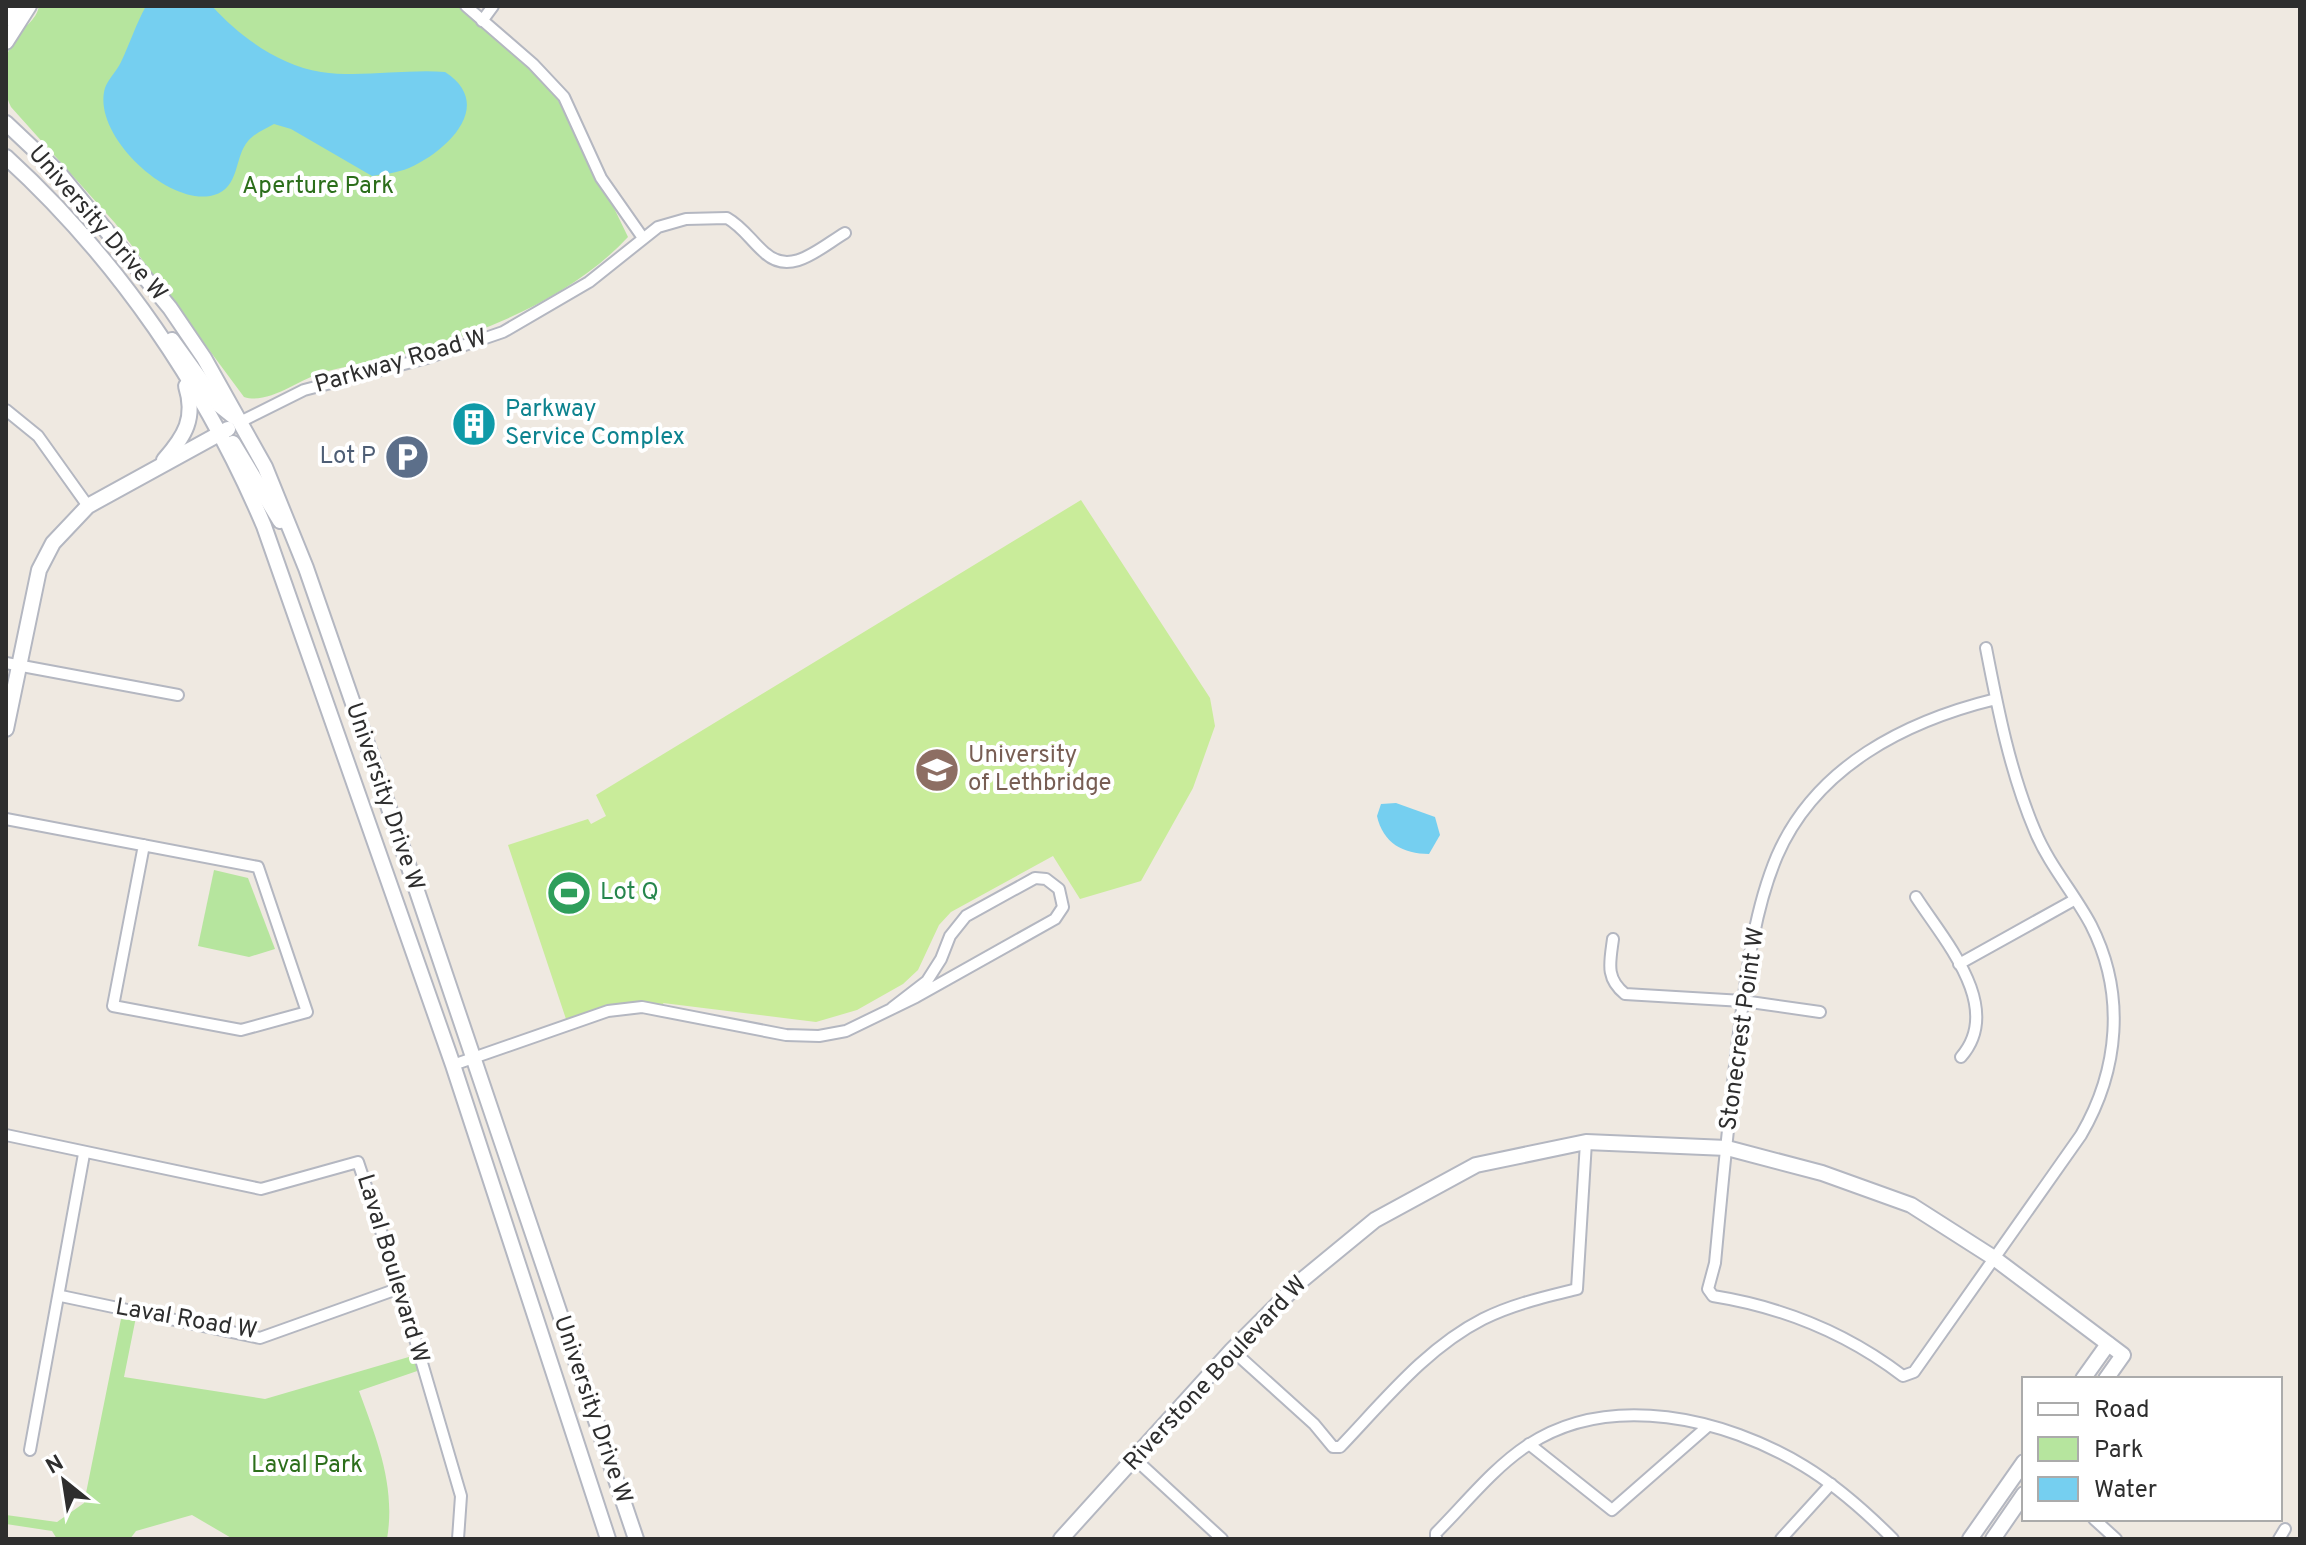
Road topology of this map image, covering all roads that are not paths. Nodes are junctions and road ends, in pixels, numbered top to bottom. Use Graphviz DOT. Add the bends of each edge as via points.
graph roads {
  1 [pos="14,6"];
  2 [pos="29,6"];
  3 [pos="493,6"];
  4 [pos="472,8"];
  5 [pos="6,19"];
  6 [pos="482,21"];
  7 [pos="7,42"];
  8 [pos="6,111"];
  9 [pos="6,123"];
  10 [pos="19,135"];
  11 [pos="6,157"];
  12 [pos="845,233"];
  13 [pos="643,238"];
  14 [pos="131,294"];
  15 [pos="180,368"];
  16 [pos="6,410"];
  17 [pos="240,422"];
  18 [pos="220,433"];
  19 [pos="153,472"];
  20 [pos="88,506"];
  21 [pos="294,538"];
  22 [pos="1986,648"];
  23 [pos="12,664"];
  24 [pos="178,695"];
  25 [pos="1996,699"];
  26 [pos="6,729"];
  27 [pos="6,819"];
  28 [pos="144,845"];
  29 [pos="1916,897"];
  30 [pos="2074,900"];
  31 [pos="1613,939"];
  32 [pos="1959,964"];
  33 [pos="1743,1001"];
  34 [pos="892,1008"];
  35 [pos="1820,1012"];
  36 [pos="1961,1057"];
  37 [pos="472,1059"];
  38 [pos="453,1065"];
  39 [pos="6,1135"];
  40 [pos="1586,1142"];
  41 [pos="1727,1148"];
  42 [pos="84,1154"];
  43 [pos="1994,1258"];
  44 [pos="400,1288"];
  45 [pos="61,1296"];
  46 [pos="2108,1344"];
  47 [pos="1232,1350"];
  48 [pos="2084,1377"];
  49 [pos="2107,1377"];
  50 [pos="1708,1426"];
  51 [pos="1529,1444"];
  52 [pos="30,1450"];
  53 [pos="1135,1459"];
  54 [pos="2022,1465"];
  55 [pos="590,1482"];
  56 [pos="1831,1484"];
  57 [pos="2022,1497"];
  58 [pos="2096,1521"];
  59 [pos="2285,1529"];
  60 [pos="458,1539"];
  61 [pos="608,1539"];
  62 [pos="615,1539"];
  63 [pos="636,1539"];
  64 [pos="1061,1539"];
  65 [pos="1222,1539"];
  66 [pos="1436,1539"];
  67 [pos="1781,1539"];
  68 [pos="1893,1539"];
  69 [pos="1970,1539"];
  70 [pos="1993,1539"];
  71 [pos="2116,1539"];
  72 [pos="2279,1539"];
  1 -- 5 [label="main road"];
  2 -- 7 [label="main road"];
  3 -- 6 [label="street"];
  4 -- 6 [label="street"];
  6 -- 13 [label="street" via="564,97 601,178"];
  8 -- 10 [label="main road"];
  9 -- 10 [label="main road, University Drive W"];
  10 -- 17 [label="main road, University Drive W" via="136,263 204,358"];
  11 -- 14 [label="main road, University Drive W" via="47,194"];
  12 -- 13 [label="street, Parkway Road W" via="789,263 776,262 727,218 671,222"];
  13 -- 17 [label="street, Parkway Road W" via="562,300 503,332 304,390"];
  14 -- 15 [label="main road, University Drive W"];
  14 -- 17 [label="main road" via="219,405"];
  15 -- 18 [label="main road, University Drive W"];
  15 -- 19 [label="main road" via="191,420 179,444"];
  16 -- 20 [label="street" via="38,436"];
  17 -- 18 [label="main road"];
  17 -- 21 [label="main road, University Drive W"];
  18 -- 19 [label="main road"];
  18 -- 21 [label="main road" via="245,459"];
  18 -- 38 [label="main road, University Drive W" via="264,526"];
  19 -- 20 [label="main road"];
  20 -- 23 [label="main road" via="53,543 39,570"];
  21 -- 37 [label="main road, University Drive W"];
  22 -- 25 [label="street"];
  23 -- 24 [label="street"];
  23 -- 26 [label="main road"];
  25 -- 30 [label="street" via="2023,802"];
  25 -- 33 [label="street, Stonecrest Point W" via="1926,718 1885,739 1829,784 1800,818 1777,855"];
  27 -- 28 [label="street"];
  28 -- 28 [label="street" via="113,1006 241,1030 307,1012 258,867"];
  29 -- 32 [label="street"];
  30 -- 32 [label="street"];
  30 -- 43 [label="street" via="2099,944 2110,979 2114,1017 2109,1070 2081,1135"];
  31 -- 33 [label="street" via="1609,973 1625,994"];
  32 -- 36 [label="street" via="1974,995 1976,1016 1969,1047"];
  33 -- 35 [label="street"];
  33 -- 41 [label="street, Stonecrest Point W"];
  34 -- 34 [label="street" via="927,981 954,929 971,912 1035,878 1059,889 1063,907 1055,919"];
  34 -- 37 [label="street" via="846,1031 819,1036 786,1035 666,1010 618,1010"];
  37 -- 38 [label="street"];
  37 -- 63 [label="main road, University Drive W"];
  38 -- 55 [label="main road, University Drive W"];
  39 -- 42 [label="street, Laval Boulevard W"];
  40 -- 41 [label="main road, Riverstone Boulevard W"];
  40 -- 47 [label="main road, Riverstone Boulevard W" via="1476,1165 1375,1220 1302,1280"];
  40 -- 47 [label="street" via="1577,1289 1520,1303 1459,1333 1414,1369 1340,1447 1333,1447"];
  41 -- 43 [label="main road, Riverstone Boulevard W" via="1822,1173 1911,1205"];
  41 -- 43 [label="street, Stonecrest Point W" via="1709,1293 1814,1324 1903,1376 1914,1372"];
  42 -- 44 [label="street, Laval Boulevard W" via="261,1189 358,1162"];
  42 -- 45 [label="street"];
  43 -- 46 [label="main road, Riverstone Boulevard W"];
  44 -- 45 [label="street, Laval Road W" via="260,1338"];
  44 -- 60 [label="street, Laval Boulevard W" via="461,1496"];
  45 -- 52 [label="street"];
  46 -- 48 [label="main road"];
  46 -- 49 [label="main road, Riverstone Boulevard W" via="2123,1355"];
  47 -- 53 [label="main road, Riverstone Boulevard W"];
  50 -- 51 [label="street" via="1624,1414 1567,1425"];
  50 -- 51 [label="street" via="1612,1510"];
  50 -- 56 [label="street" via="1777,1451"];
  51 -- 66 [label="street" via="1436,1533"];
  53 -- 64 [label="main road, Riverstone Boulevard W"];
  53 -- 65 [label="street"];
  54 -- 69 [label="main road"];
  55 -- 61 [label="main road, University Drive W"];
  55 -- 62 [label="main road"];
  56 -- 67 [label="street"];
  56 -- 68 [label="street"];
  57 -- 70 [label="main road"];
  58 -- 71 [label="street"];
  59 -- 72 [label="street"];
}
